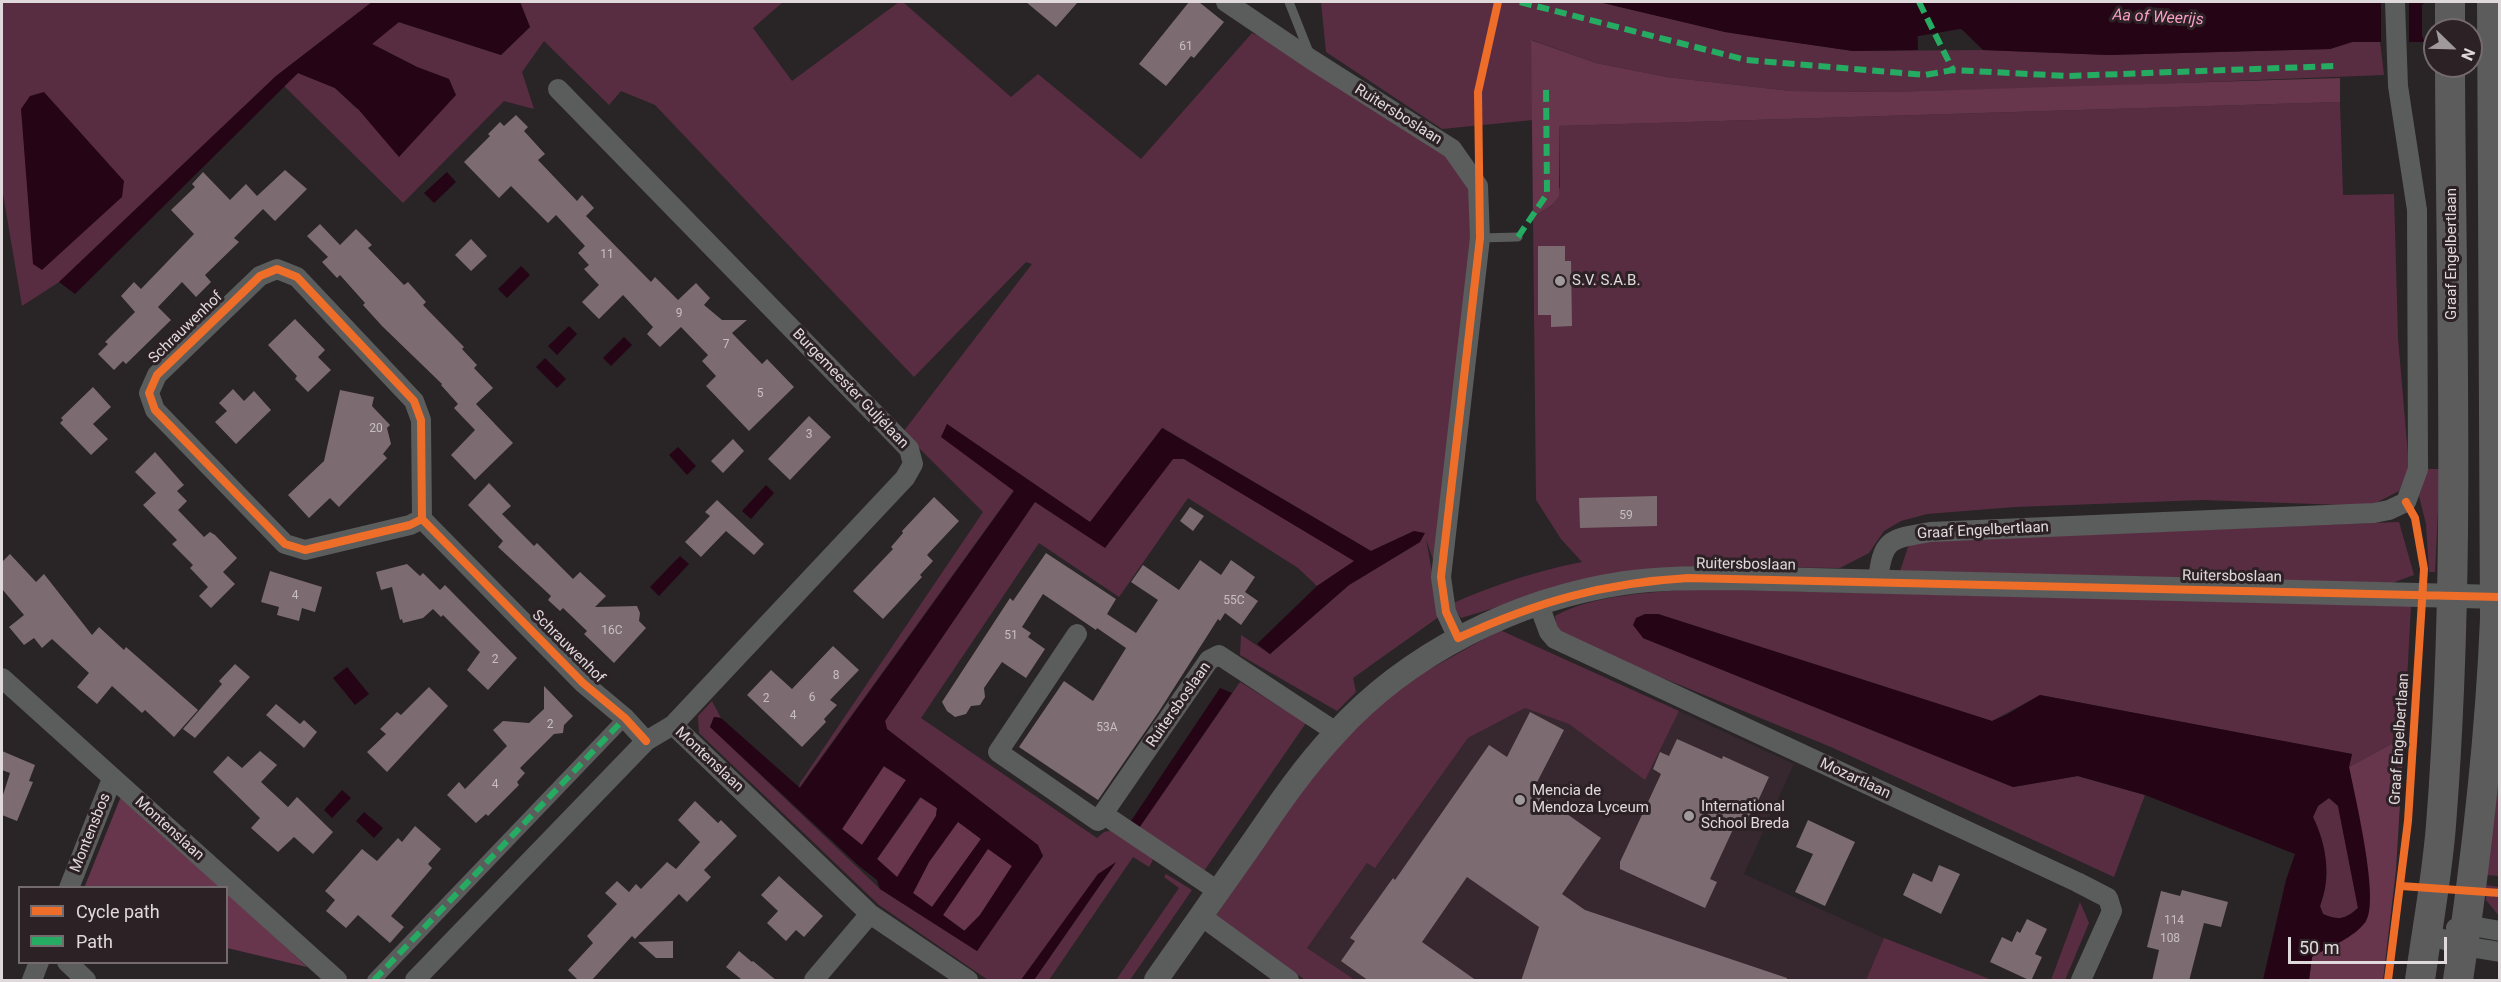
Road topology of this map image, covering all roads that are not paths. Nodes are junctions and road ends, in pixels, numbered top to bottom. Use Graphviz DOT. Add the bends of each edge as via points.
graph roads {
  1 [pos="1226,2"];
  2 [pos="1289,2"];
  3 [pos="2395,2"];
  4 [pos="2450,2"];
  5 [pos="2492,2"];
  6 [pos="2450,18"];
  7 [pos="1312,60"];
  8 [pos="2450,78"];
  9 [pos="558,90"];
  10 [pos="1518,237"];
  11 [pos="1480,238"];
  12 [pos="422,519"];
  13 [pos="1878,582"];
  14 [pos="2499,597"];
  15 [pos="1539,605"];
  16 [pos="1077,634"];
  17 [pos="1458,638"];
  18 [pos="2,678"];
  19 [pos="625,718"];
  20 [pos="673,725"];
  21 [pos="1336,732"];
  22 [pos="646,741"];
  23 [pos="112,779"];
  24 [pos="1103,814"];
  25 [pos="70,886"];
  26 [pos="1218,891"];
  27 [pos="870,914"];
  28 [pos="1201,916"];
  29 [pos="2499,931"];
  30 [pos="2427,934"];
  31 [pos="2465,936"];
  32 [pos="2499,952"];
  33 [pos="39,964"];
  34 [pos="68,964"];
  35 [pos="32,981"];
  36 [pos="86,981"];
  37 [pos="337,981"];
  38 [pos="374,981"];
  39 [pos="416,981"];
  40 [pos="814,981"];
  41 [pos="968,981"];
  42 [pos="1156,981"];
  43 [pos="1289,981"];
  44 [pos="2081,981"];
  45 [pos="2420,981"];
  46 [pos="2458,981"];
  1 -- 7 [label="street, Ruitersboslaan"];
  2 -- 7 [label="lane"];
  3 -- 13 [label="street, Graaf Engelbertlaan" via="2398,86 2417,210 2418,469 2406,502 2374,513 1930,532 1899,537 1888,546 1880,556"];
  4 -- 6 [label="main road"];
  5 -- 31 [label="main road" via="2495,619 2492,691"];
  7 -- 11 [label="street, Ruitersboslaan" via="1452,149 1478,186"];
  8 -- 30 [label="main road, Graaf Engelbertlaan" via="2453,616 2440,827"];
  9 -- 20 [label="street, Burgemeester Guljélaan" via="909,449 913,464 905,478"];
  10 -- 11 [label="lane"];
  11 -- 17 [label="street, Ruitersboslaan" via="1441,578 1446,612"];
  12 -- 12 [label="street, Schrauwenhof" via="305,550 285,544 155,410 149,393 157,375 260,276 277,269 297,278 414,400 422,420"];
  12 -- 19 [label="street, Schrauwenhof" via="583,683"];
  13 -- 14 [label="street, Ruitersboslaan"];
  13 -- 15 [label="street, Ruitersboslaan" via="1663,579 1608,586"];
  15 -- 17 [label="street, Ruitersboslaan"];
  15 -- 44 [label="street, Mozartlaan" via="1555,639 2108,898 2112,911"];
  16 -- 24 [label="street" via="998,752 1098,821"];
  17 -- 21 [label="street, Ruitersboslaan" via="1388,685"];
  18 -- 23 [label="street, Montenslaan"];
  19 -- 22 [label="street, Schrauwenhof"];
  19 -- 38 [label="street"];
  20 -- 22 [label="street, Montenslaan"];
  20 -- 27 [label="street, Montenslaan"];
  21 -- 24 [label="street, Ruitersboslaan" via="1219,655 1209,660"];
  21 -- 26 [label="street, Ruitersboslaan" via="1307,766"];
  22 -- 39 [label="street, Montenslaan"];
  23 -- 25 [label="street, Montensbos"];
  23 -- 37 [label="street, Montenslaan"];
  24 -- 26 [label="street"];
  26 -- 28 [label="street, Ruitersboslaan"];
  27 -- 40 [label="street"];
  27 -- 41 [label="street, Montenslaan"];
  28 -- 42 [label="street, Ruitersboslaan"];
  28 -- 43 [label="street"];
  29 -- 31 [label="street"];
  30 -- 31 [label="street"];
  30 -- 45 [label="main road, Graaf Engelbertlaan"];
  31 -- 32 [label="street"];
  31 -- 46 [label="main road"];
  33 -- 35 [label="street"];
  34 -- 36 [label="street"];
}
